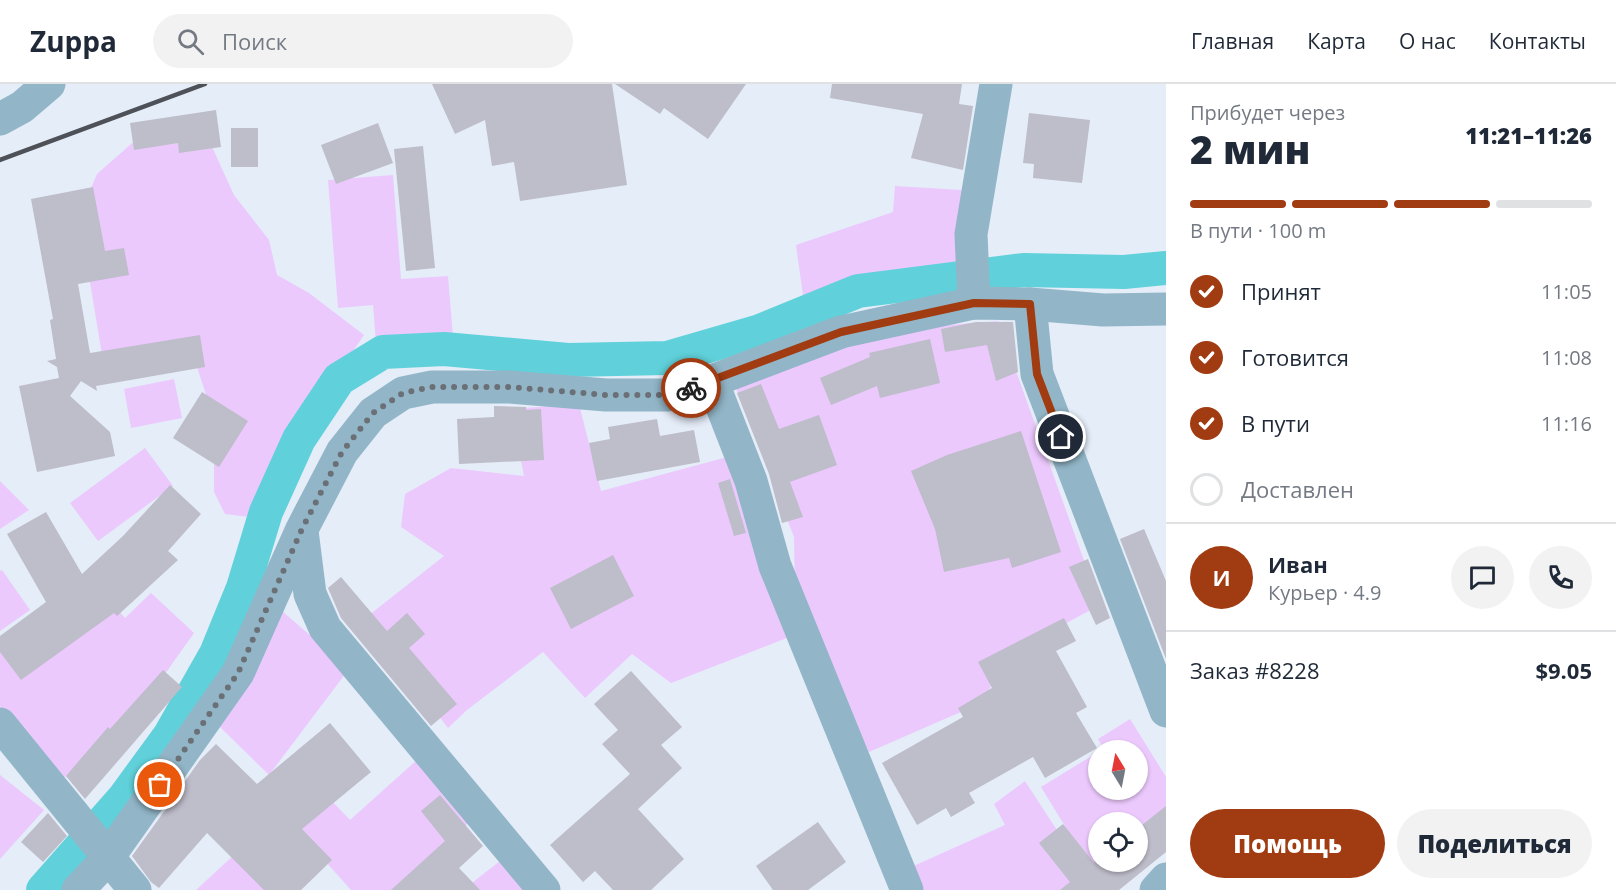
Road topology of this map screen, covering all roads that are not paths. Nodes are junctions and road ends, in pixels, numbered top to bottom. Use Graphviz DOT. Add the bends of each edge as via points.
graph roads {
  1 [pos="49,84"];
  2 [pos="996,84"];
  3 [pos="0,119"];
  4 [pos="974,303"];
  5 [pos="1030,304"];
  6 [pos="1166,309"];
  7 [pos="712,381"];
  8 [pos="302,529"];
  9 [pos="1166,711"];
  10 [pos="0,724"];
  11 [pos="94,841"];
  12 [pos="1166,879"];
  13 [pos="78,890"];
  14 [pos="135,890"];
  15 [pos="544,890"];
  16 [pos="907,890"];
  17 [pos="1156,890"];
  1 -- 3 [label="street" via="22,107"];
  2 -- 4 [label="street" via="970,234"];
  4 -- 5 [label="street"];
  4 -- 7 [label="street" via="841,332"];
  5 -- 6 [label="street" via="1103,310"];
  5 -- 9 [label="street" via="1037,374"];
  7 -- 8 [label="street" via="668,395 606,395 510,387 432,387 403,393 373,413 342,452"];
  7 -- 16 [label="street" via="751,481 775,566"];
  8 -- 11 [label="street" via="238,673"];
  8 -- 15 [label="street" via="310,594 325,628"];
  10 -- 11 [label="street"];
  11 -- 13 [label="street"];
  11 -- 14 [label="street"];
  12 -- 17 [label="street"];
}
